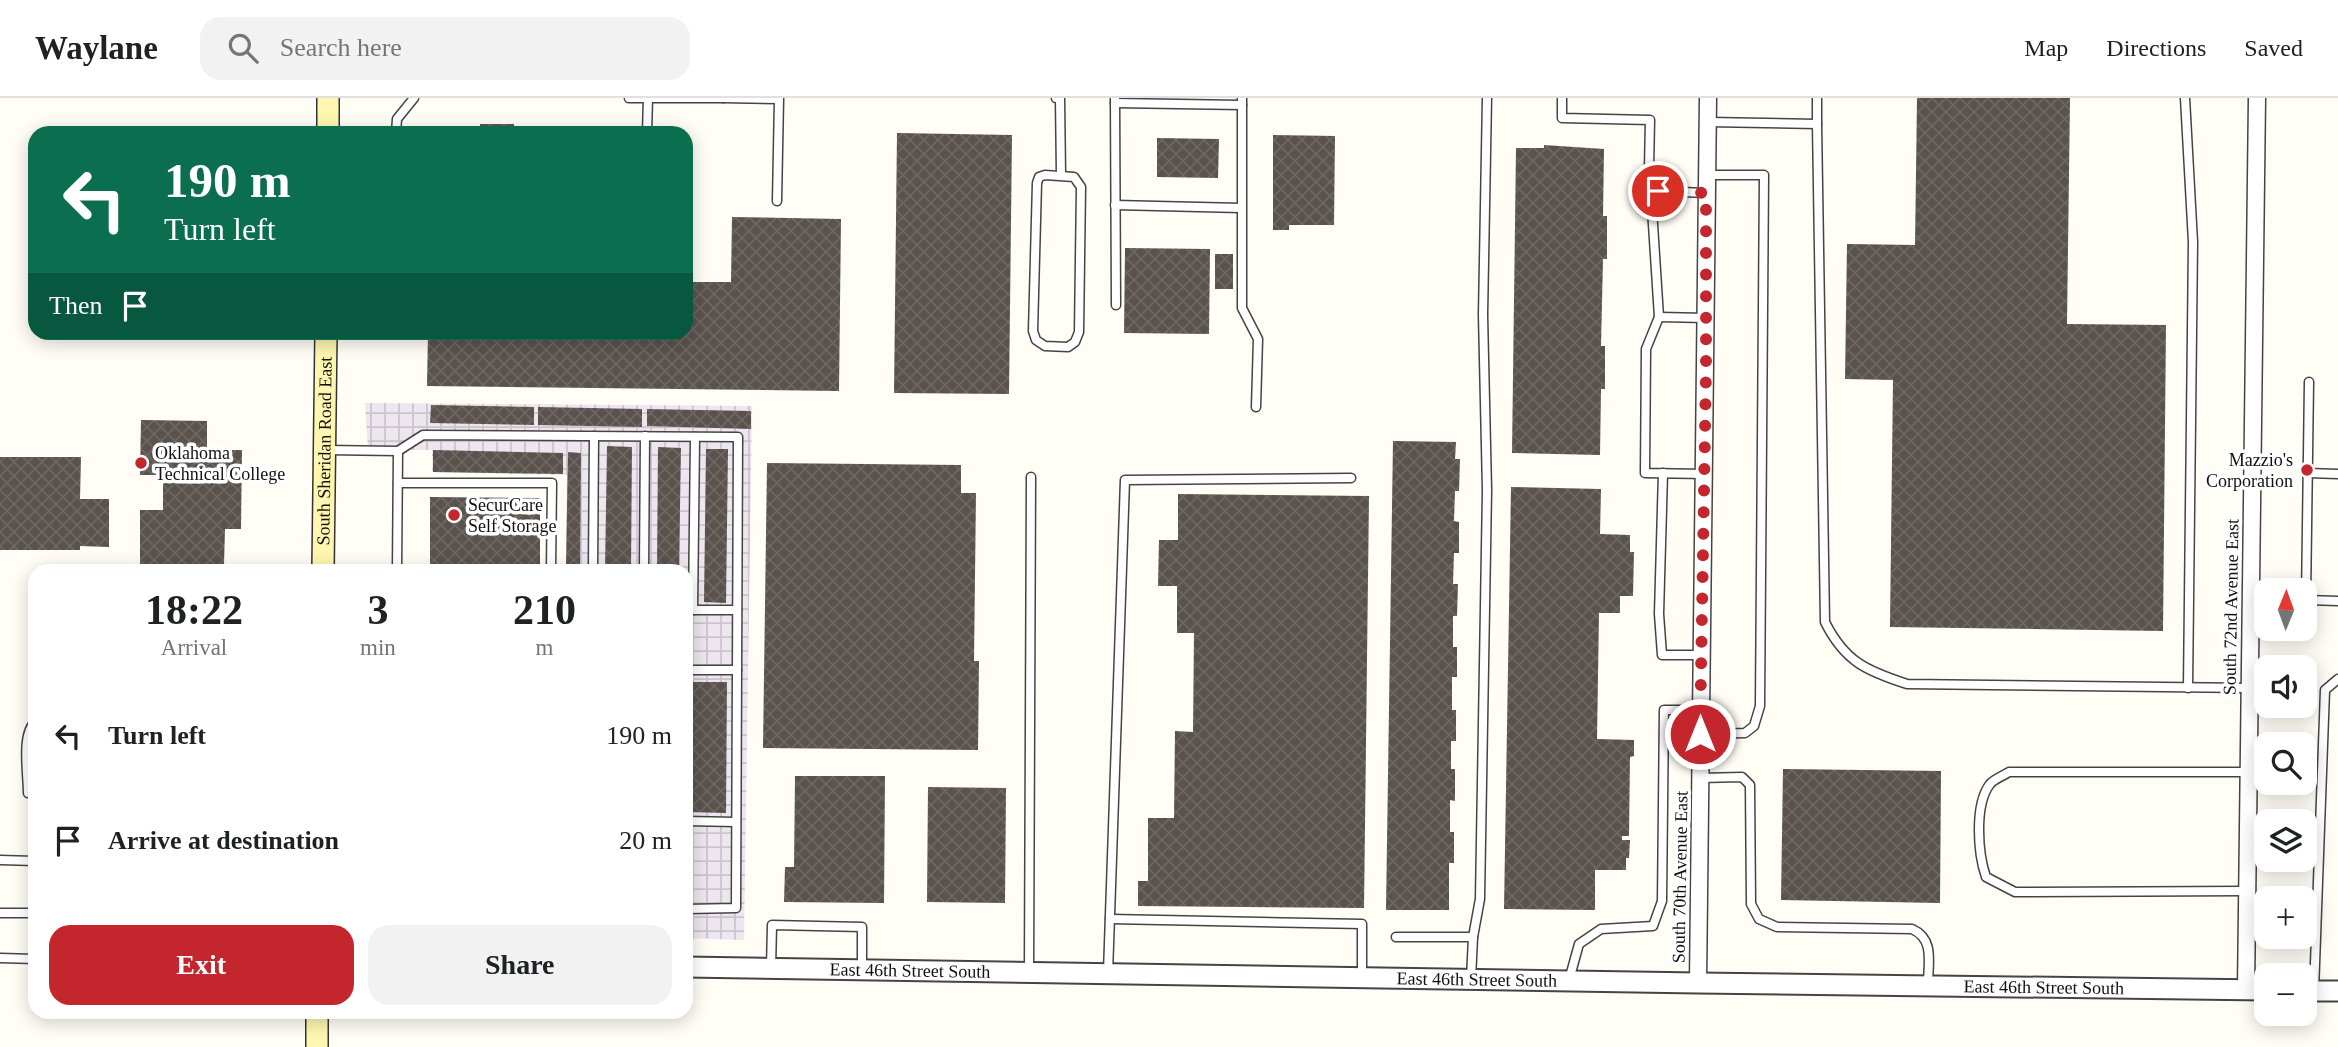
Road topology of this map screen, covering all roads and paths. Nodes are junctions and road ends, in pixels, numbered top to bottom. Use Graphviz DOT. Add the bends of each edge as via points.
graph roads {
  1 [pos="328,98"];
  2 [pos="414,98"];
  3 [pos="629,98"];
  4 [pos="648,98"];
  5 [pos="723,98"];
  6 [pos="1056,98"];
  7 [pos="1487,98"];
  8 [pos="1562,98"];
  9 [pos="1708,98"];
  10 [pos="1817,98"];
  11 [pos="2185,98"];
  12 [pos="2257,98"];
  13 [pos="1115,101"];
  14 [pos="1242,102"];
  15 [pos="1708,122"];
  16 [pos="1816,124"];
  17 [pos="328,126"];
  18 [pos="396,126"];
  19 [pos="647,126"];
  20 [pos="1061,175"];
  21 [pos="1707,175"];
  22 [pos="1658,191"];
  23 [pos="1706,193"];
  24 [pos="777,201"];
  25 [pos="1115,205"];
  26 [pos="1241,208"];
  27 [pos="1116,305"];
  28 [pos="1659,317"];
  29 [pos="1707,318"];
  30 [pos="326,340"];
  31 [pos="2309,382"];
  32 [pos="1256,407"];
  33 [pos="594,436"];
  34 [pos="645,436"];
  35 [pos="695,437"];
  36 [pos="325,450"];
  37 [pos="398,451"];
  38 [pos="1663,473"];
  39 [pos="2308,473"];
  40 [pos="1705,474"];
  41 [pos="2338,474"];
  42 [pos="1031,477"];
  43 [pos="1351,478"];
  44 [pos="398,482"];
  45 [pos="323,564"];
  46 [pos="397,564"];
  47 [pos="551,564"];
  48 [pos="593,564"];
  49 [pos="644,564"];
  50 [pos="691,564"];
  51 [pos="2338,601"];
  52 [pos="693,610"];
  53 [pos="737,610"];
  54 [pos="1701,655"];
  55 [pos="693,670"];
  56 [pos="737,670"];
  57 [pos="2338,679"];
  58 [pos="2188,688"];
  59 [pos="2250,688"];
  60 [pos="1700,710"];
  61 [pos="1700,734"];
  62 [pos="2249,772"];
  63 [pos="1700,778"];
  64 [pos="693,821"];
  65 [pos="736,822"];
  66 [pos="0,860"];
  67 [pos="28,861"];
  68 [pos="2247,891"];
  69 [pos="693,909"];
  70 [pos="0,913"];
  71 [pos="28,914"];
  72 [pos="1110,919"];
  73 [pos="1396,937"];
  74 [pos="1472,937"];
  75 [pos="0,958"];
  76 [pos="28,959"];
  77 [pos="2310,963"];
  78 [pos="693,967"];
  79 [pos="771,968"];
  80 [pos="862,970"];
  81 [pos="1029,972"];
  82 [pos="1108,973"];
  83 [pos="1362,977"];
  84 [pos="1471,979"];
  85 [pos="1569,980"];
  86 [pos="1698,984"];
  87 [pos="1928,985"];
  88 [pos="2246,990"];
  89 [pos="2254,990"];
  90 [pos="2317,991"];
  91 [pos="2338,991"];
  92 [pos="317,1019"];
  93 [pos="317,1047"];
  1 -- 17 [label="main road"];
  2 -- 18 [label="lane"];
  3 -- 4 [label="lane"];
  4 -- 5 [label="lane"];
  4 -- 19 [label="lane"];
  5 -- 24 [label="lane" via="779,99"];
  6 -- 20 [label="lane" via="1060,98"];
  7 -- 74 [label="lane" via="1481,885"];
  8 -- 22 [label="lane" via="1562,118 1650,120 1648,169"];
  9 -- 15 [label="street, South 70th Avenue East"];
  10 -- 16 [label="lane"];
  11 -- 58 [label="lane" via="2193,242"];
  12 -- 59 [label="street, South 72nd Avenue East"];
  13 -- 14 [label="lane"];
  13 -- 25 [label="lane"];
  14 -- 26 [label="lane"];
  15 -- 16 [label="lane"];
  15 -- 21 [label="street, South 70th Avenue East"];
  16 -- 58 [label="lane" via="1825,622 1835,642 1874,673 1907,684"];
  20 -- 20 [label="lane" via="1045,175 1037,183 1033,331 1045,346 1068,347 1079,332 1081,187 1074,177"];
  21 -- 23 [label="street, South 70th Avenue East"];
  21 -- 61 [label="lane" via="1764,175 1760,706 1754,726 1745,733"];
  22 -- 23 [label="lane"];
  22 -- 28 [label="lane" via="1652,209"];
  23 -- 29 [label="street, South 70th Avenue East"];
  25 -- 26 [label="lane"];
  25 -- 27 [label="lane"];
  26 -- 32 [label="lane" via="1242,308 1258,339"];
  28 -- 29 [label="lane"];
  28 -- 38 [label="lane" via="1646,349 1645,473"];
  29 -- 40 [label="street, South 70th Avenue East"];
  30 -- 36 [label="main road, South Sheridan Road East"];
  31 -- 39 [label="lane"];
  33 -- 34 [label="lane"];
  33 -- 37 [label="lane" via="423,435"];
  33 -- 48 [label="lane"];
  34 -- 35 [label="lane"];
  34 -- 49 [label="lane"];
  35 -- 50 [label="lane"];
  35 -- 53 [label="lane" via="738,437"];
  36 -- 37 [label="lane"];
  36 -- 45 [label="main road, South Sheridan Road East"];
  37 -- 44 [label="lane"];
  38 -- 40 [label="lane"];
  38 -- 54 [label="lane" via="1662,654"];
  39 -- 41 [label="lane"];
  39 -- 51 [label="lane" via="2306,600"];
  40 -- 54 [label="street, South 70th Avenue East"];
  42 -- 81 [label="lane"];
  43 -- 72 [label="lane" via="1125,480"];
  44 -- 46 [label="lane"];
  44 -- 47 [label="lane" via="552,483"];
  52 -- 53 [label="lane"];
  53 -- 56 [label="lane"];
  54 -- 60 [label="street, South 70th Avenue East"];
  55 -- 56 [label="lane"];
  56 -- 65 [label="lane"];
  57 -- 77 [label="lane" via="2325,690"];
  58 -- 59 [label="lane"];
  59 -- 62 [label="street, South 72nd Avenue East"];
  60 -- 61 [label="street, South 70th Avenue East"];
  60 -- 85 [label="lane" via="1664,710 1662,901 1654,926 1601,929 1579,944"];
  61 -- 63 [label="street, South 70th Avenue East"];
  62 -- 68 [label="street, South 72nd Avenue East"];
  62 -- 68 [label="lane" via="2009,772 1991,782 1981,801 1979,858 1986,877 2015,892"];
  63 -- 86 [label="street, South 70th Avenue East"];
  63 -- 87 [label="lane" via="1742,777 1750,785 1751,904 1759,919 1777,926 1912,929 1922,933 1928,943"];
  64 -- 65 [label="lane"];
  65 -- 69 [label="lane" via="736,908"];
  66 -- 67 [label="lane"];
  68 -- 88 [label="street, South 72nd Avenue East"];
  70 -- 71 [label="lane"];
  72 -- 82 [label="lane"];
  72 -- 83 [label="lane" via="1362,924"];
  73 -- 74 [label="lane"];
  74 -- 84 [label="lane"];
  75 -- 76 [label="lane"];
  78 -- 79 [label="street, East 46th Street South"];
  79 -- 80 [label="street, East 46th Street South"];
  79 -- 80 [label="lane" via="772,925 862,927"];
  80 -- 81 [label="street, East 46th Street South"];
  81 -- 82 [label="street, East 46th Street South"];
  82 -- 83 [label="street, East 46th Street South"];
  83 -- 84 [label="street, East 46th Street South"];
  84 -- 85 [label="street, East 46th Street South"];
  85 -- 86 [label="street, East 46th Street South"];
  86 -- 87 [label="street, East 46th Street South"];
  87 -- 88 [label="street, East 46th Street South"];
  88 -- 89 [label="street, East 46th Street South"];
  90 -- 91 [label="street"];
  92 -- 93 [label="main road"];
}
